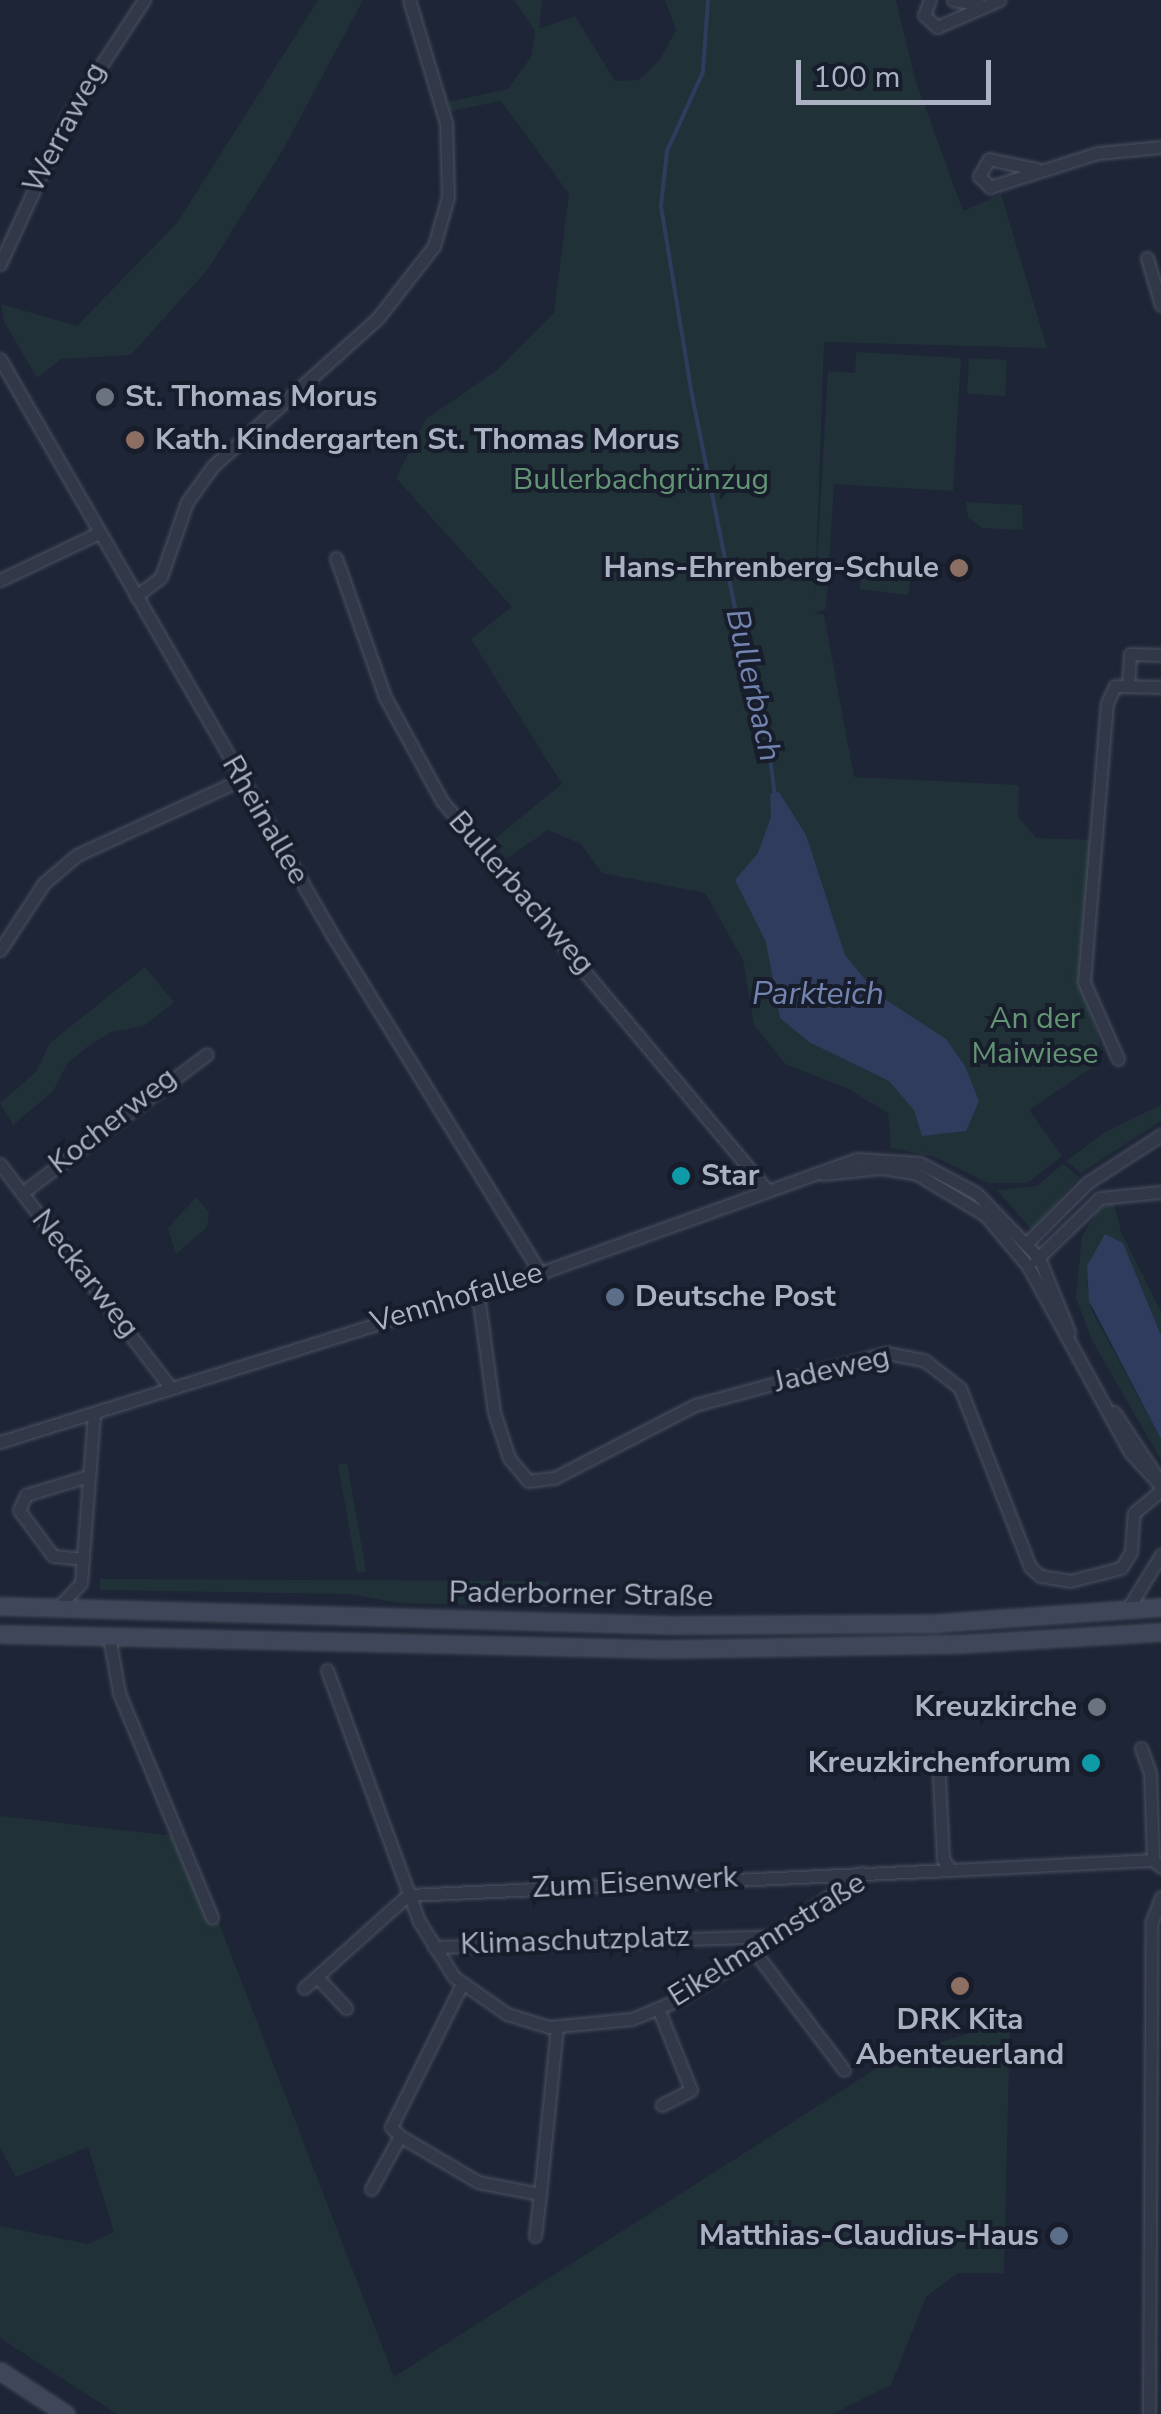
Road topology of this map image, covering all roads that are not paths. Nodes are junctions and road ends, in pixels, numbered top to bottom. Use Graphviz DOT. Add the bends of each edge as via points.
graph roads {
  1 [pos="144,0"];
  2 [pos="409,0"];
  3 [pos="930,0"];
  4 [pos="953,0"];
  5 [pos="999,0"];
  6 [pos="980,5"];
  7 [pos="1161,148"];
  8 [pos="1036,169"];
  9 [pos="1147,258"];
  10 [pos="0,264"];
  11 [pos="1161,305"];
  12 [pos="0,359"];
  13 [pos="100,533"];
  14 [pos="336,558"];
  15 [pos="0,580"];
  16 [pos="136,596"];
  17 [pos="1161,655"];
  18 [pos="1128,685"];
  19 [pos="1161,687"];
  20 [pos="242,780"];
  21 [pos="0,950"];
  22 [pos="206,1054"];
  23 [pos="1118,1060"];
  24 [pos="1161,1135"];
  25 [pos="0,1164"];
  26 [pos="818,1174"];
  27 [pos="768,1192"];
  28 [pos="1161,1192"];
  29 [pos="22,1193"];
  30 [pos="1052,1216"];
  31 [pos="1064,1232"];
  32 [pos="1027,1242"];
  33 [pos="1033,1262"];
  34 [pos="540,1273"];
  35 [pos="478,1294"];
  36 [pos="169,1386"];
  37 [pos="94,1413"];
  38 [pos="0,1442"];
  39 [pos="88,1476"];
  40 [pos="1161,1487"];
  41 [pos="1161,1555"];
  42 [pos="83,1559"];
  43 [pos="0,1606"];
  44 [pos="58,1607"];
  45 [pos="1161,1607"];
  46 [pos="1127,1610"];
  47 [pos="1161,1632"];
  48 [pos="0,1634"];
  49 [pos="109,1636"];
  50 [pos="326,1670"];
  51 [pos="1140,1748"];
  52 [pos="938,1757"];
  53 [pos="1157,1864"];
  54 [pos="950,1870"];
  55 [pos="862,1873"];
  56 [pos="408,1894"];
  57 [pos="1161,1897"];
  58 [pos="212,1918"];
  59 [pos="776,1936"];
  60 [pos="434,1947"];
  61 [pos="754,1951"];
  62 [pos="319,1979"];
  63 [pos="462,1984"];
  64 [pos="304,1988"];
  65 [pos="346,2008"];
  66 [pos="658,2008"];
  67 [pos="558,2028"];
  68 [pos="844,2070"];
  69 [pos="662,2105"];
  70 [pos="400,2136"];
  71 [pos="370,2189"];
  72 [pos="540,2194"];
  73 [pos="535,2236"];
  74 [pos="0,2371"];
  75 [pos="66,2414"];
  76 [pos="1149,2414"];
  1 -- 10 [label="street, Werraweg" via="68,116"];
  2 -- 16 [label="street" via="446,123 448,197 434,246 377,319 214,466 187,502 161,576"];
  3 -- 6 [label="street" via="924,15 936,27"];
  4 -- 6 [label="street"];
  5 -- 6 [label="street"];
  7 -- 8 [label="street" via="1098,153"];
  9 -- 11 [label="street"];
  12 -- 13 [label="street, Rheinallee"];
  13 -- 15 [label="street"];
  13 -- 16 [label="street, Rheinallee"];
  14 -- 27 [label="street, Bullerbachweg" via="385,697 442,801"];
  16 -- 20 [label="street, Rheinallee"];
  17 -- 18 [label="street" via="1130,654"];
  18 -- 19 [label="street"];
  18 -- 23 [label="street" via="1115,686 1107,702 1084,960 1090,1007"];
  20 -- 21 [label="street" via="77,854 44,883"];
  20 -- 34 [label="street, Rheinallee"];
  22 -- 29 [label="street, Kocherweg"];
  24 -- 30 [label="street" via="1106,1168"];
  25 -- 29 [label="street, Neckarweg"];
  26 -- 27 [label="street, Vennhofallee"];
  26 -- 32 [label="street" via="856,1160 920,1163 976,1193"];
  26 -- 33 [label="street" via="880,1168 932,1179 985,1215"];
  27 -- 34 [label="street, Vennhofallee"];
  28 -- 31 [label="street" via="1100,1198"];
  29 -- 36 [label="street, Neckarweg"];
  30 -- 31 [label="street"];
  30 -- 32 [label="street"];
  31 -- 33 [label="street"];
  32 -- 33 [label="street"];
  33 -- 40 [label="street" via="1130,1452"];
  34 -- 35 [label="street, Vennhofallee"];
  35 -- 36 [label="street, Vennhofallee"];
  35 -- 40 [label="street, Jadeweg" via="494,1412 509,1458 528,1481 554,1478 695,1404 887,1353 924,1360 960,1388 1027,1560 1040,1576 1070,1580 1121,1568 1131,1552 1134,1513"];
  36 -- 37 [label="street, Vennhofallee"];
  37 -- 38 [label="street, Vennhofallee"];
  37 -- 39 [label="street"];
  39 -- 42 [label="street"];
  39 -- 42 [label="street" via="26,1495 20,1510 53,1556"];
  41 -- 46 [label="street"];
  42 -- 44 [label="street" via="81,1584"];
  43 -- 44 [label="main road, Paderborner Straße"];
  44 -- 46 [label="main road, Paderborner Straße" via="673,1625 937,1623"];
  45 -- 46 [label="main road, Paderborner Straße"];
  47 -- 49 [label="main road, Paderborner Straße" via="675,1649"];
  48 -- 49 [label="main road, Paderborner Straße"];
  49 -- 58 [label="street" via="119,1693"];
  50 -- 56 [label="street, Eikelmannstraße"];
  51 -- 53 [label="street" via="1150,1773"];
  52 -- 54 [label="street" via="943,1859"];
  53 -- 54 [label="street, Eikelmannstraße"];
  54 -- 55 [label="street, Eikelmannstraße"];
  55 -- 56 [label="street, Zum Eisenwerk"];
  55 -- 59 [label="street, Eikelmannstraße"];
  56 -- 60 [label="street, Eikelmannstraße"];
  56 -- 62 [label="street"];
  57 -- 76 [label="street" via="1152,1921"];
  59 -- 60 [label="street, Klimaschutzplatz"];
  59 -- 61 [label="street, Eikelmannstraße"];
  60 -- 63 [label="street, Eikelmannstraße"];
  61 -- 66 [label="street, Eikelmannstraße"];
  61 -- 68 [label="street"];
  62 -- 64 [label="street"];
  62 -- 65 [label="street"];
  63 -- 67 [label="street, Eikelmannstraße" via="507,2014"];
  63 -- 70 [label="street" via="391,2127"];
  66 -- 67 [label="street, Eikelmannstraße" via="632,2019"];
  66 -- 69 [label="street" via="691,2090"];
  67 -- 72 [label="street"];
  70 -- 71 [label="street"];
  70 -- 72 [label="street" via="478,2182"];
  72 -- 73 [label="street"];
  74 -- 75 [label="main road"];
}
